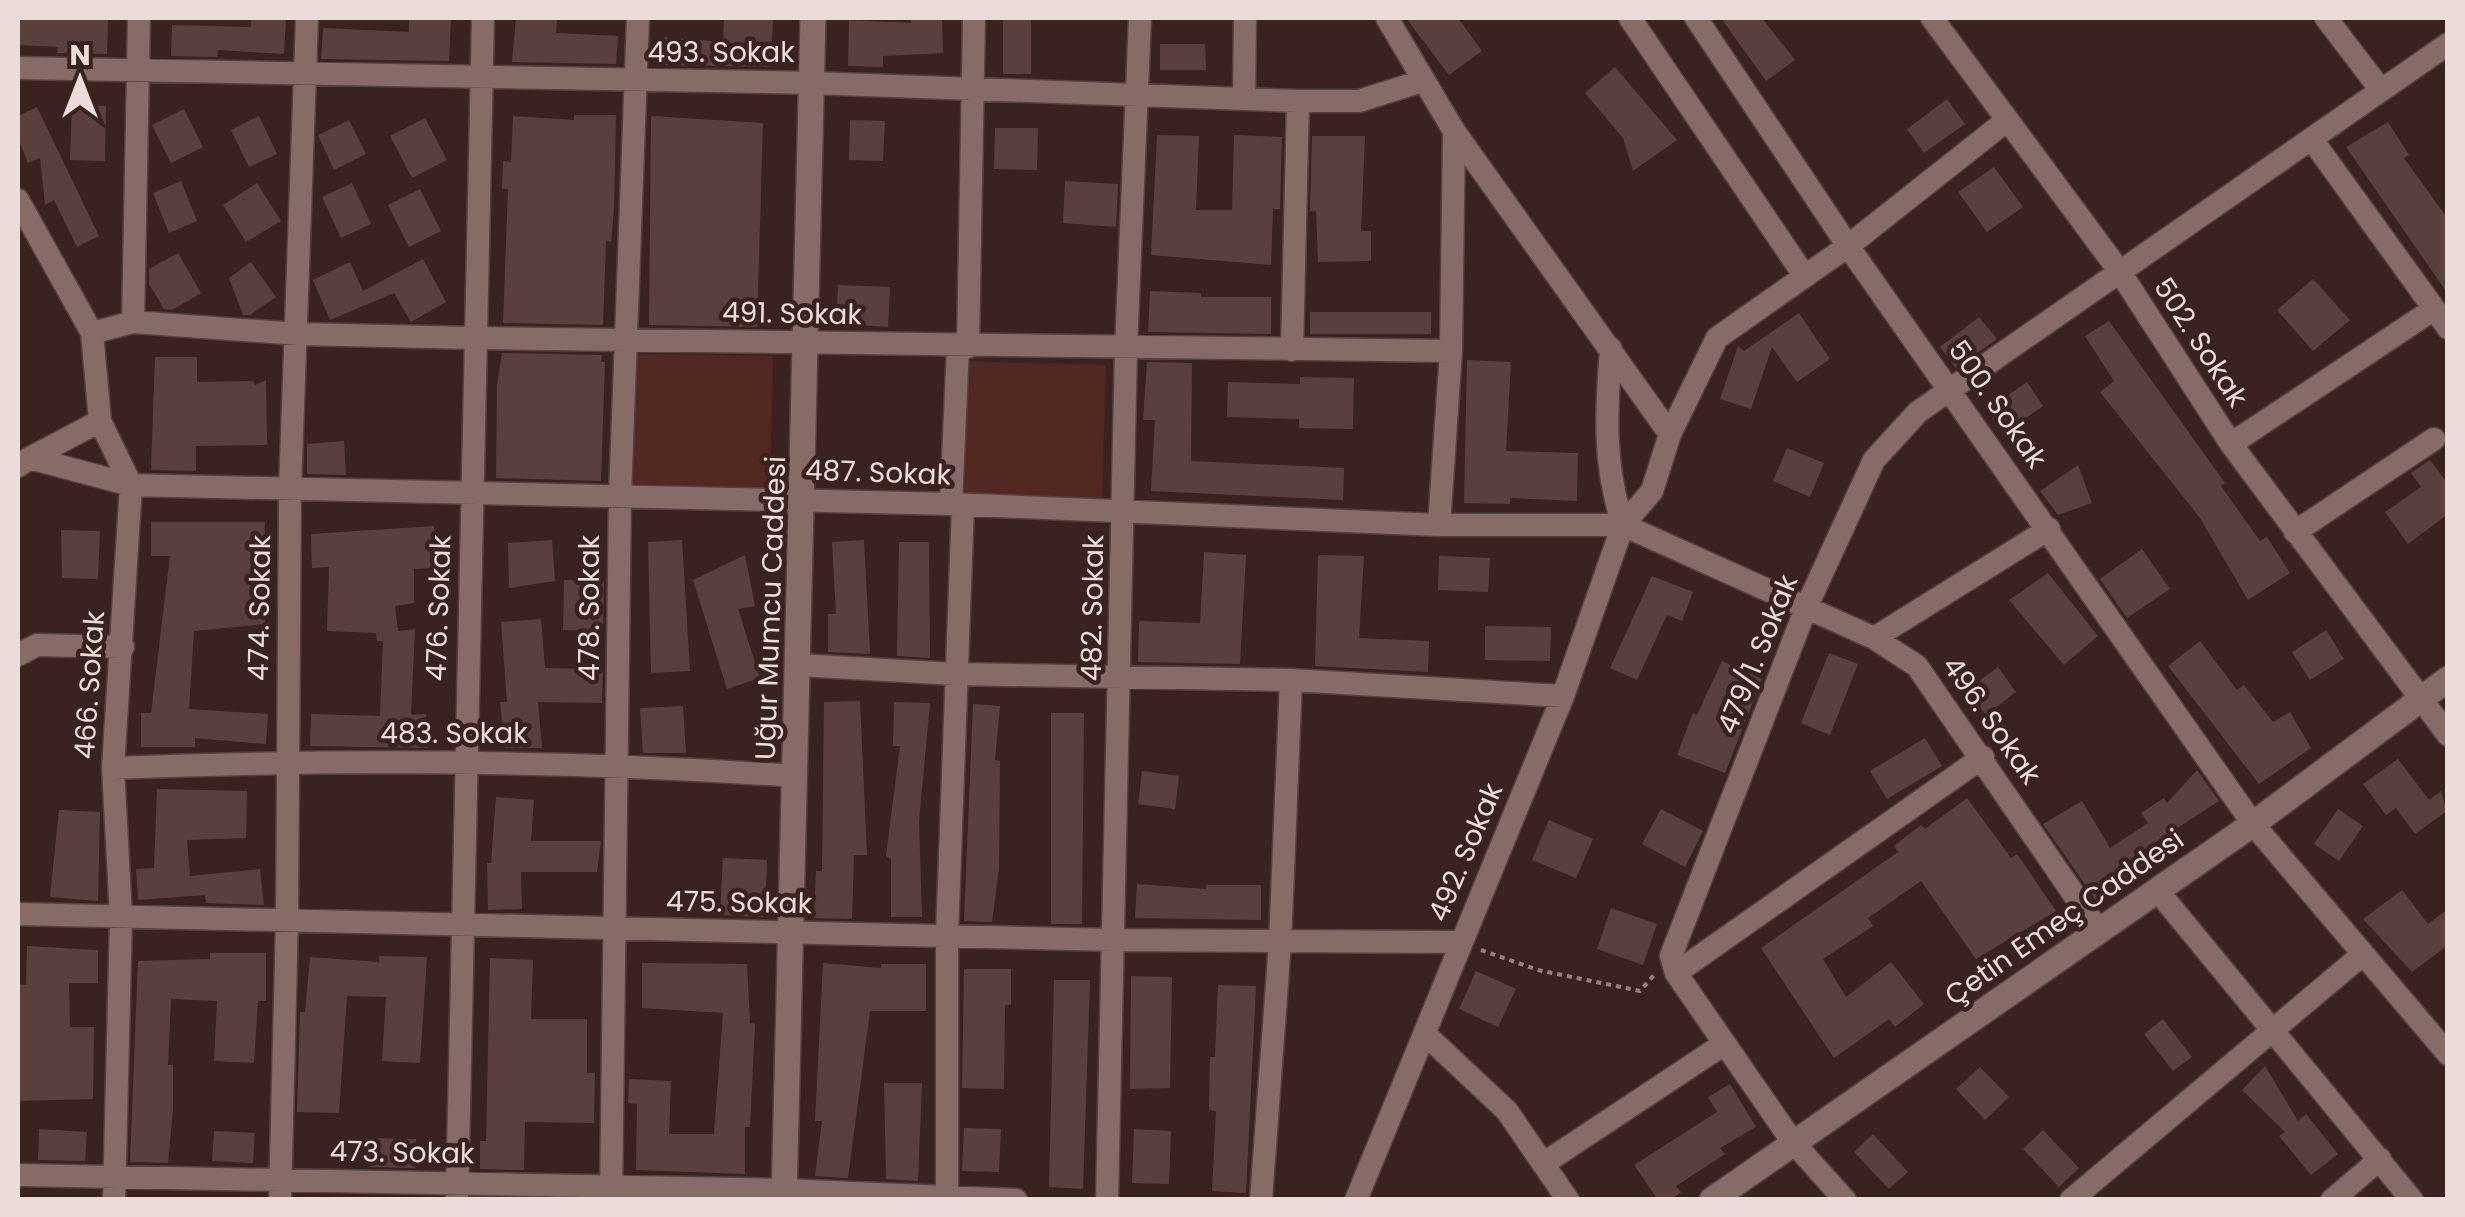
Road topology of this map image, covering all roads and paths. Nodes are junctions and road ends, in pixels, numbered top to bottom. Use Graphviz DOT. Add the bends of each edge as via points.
graph roads {
  1 [pos="139,18"];
  2 [pos="306,18"];
  3 [pos="483,18"];
  4 [pos="638,18"];
  5 [pos="813,18"];
  6 [pos="974,18"];
  7 [pos="1140,18"];
  8 [pos="1245,18"];
  9 [pos="1387,18"];
  10 [pos="1630,18"];
  11 [pos="1696,18"];
  12 [pos="1932,18"];
  13 [pos="2326,18"];
  14 [pos="2448,44"];
  15 [pos="18,68"];
  16 [pos="137,69"];
  17 [pos="305,74"];
  18 [pos="480,76"];
  19 [pos="1422,81"];
  20 [pos="637,82"];
  21 [pos="812,83"];
  22 [pos="971,88"];
  23 [pos="2381,90"];
  24 [pos="1139,94"];
  25 [pos="1244,98"];
  26 [pos="1298,101"];
  27 [pos="2006,121"];
  28 [pos="1454,130"];
  29 [pos="2313,140"];
  30 [pos="18,200"];
  31 [pos="25,230"];
  32 [pos="1848,246"];
  33 [pos="2120,272"];
  34 [pos="1804,274"];
  35 [pos="2441,319"];
  36 [pos="133,322"];
  37 [pos="92,333"];
  38 [pos="298,334"];
  39 [pos="474,338"];
  40 [pos="625,340"];
  41 [pos="806,343"];
  42 [pos="963,347"];
  43 [pos="1126,348"];
  44 [pos="1611,349"];
  45 [pos="1292,350"];
  46 [pos="1450,352"];
  47 [pos="1953,390"];
  48 [pos="100,421"];
  49 [pos="1670,434"];
  50 [pos="2434,439"];
  51 [pos="2231,444"];
  52 [pos="24,462"];
  53 [pos="130,485"];
  54 [pos="290,489"];
  55 [pos="472,495"];
  56 [pos="620,496"];
  57 [pos="803,500"];
  58 [pos="957,504"];
  59 [pos="1124,512"];
  60 [pos="1623,524"];
  61 [pos="1439,525"];
  62 [pos="2049,528"];
  63 [pos="2296,532"];
  64 [pos="1806,608"];
  65 [pos="1874,638"];
  66 [pos="122,648"];
  67 [pos="18,655"];
  68 [pos="799,665"];
  69 [pos="956,674"];
  70 [pos="1120,676"];
  71 [pos="2448,679"];
  72 [pos="1291,680"];
  73 [pos="1563,696"];
  74 [pos="2418,700"];
  75 [pos="2448,735"];
  76 [pos="1983,757"];
  77 [pos="286,762"];
  78 [pos="464,763"];
  79 [pos="619,764"];
  80 [pos="113,768"];
  81 [pos="795,776"];
  82 [pos="2252,824"];
  83 [pos="2158,890"];
  84 [pos="18,914"];
  85 [pos="121,917"];
  86 [pos="288,919"];
  87 [pos="464,926"];
  88 [pos="616,930"];
  89 [pos="2099,931"];
  90 [pos="791,932"];
  91 [pos="948,936"];
  92 [pos="1114,940"];
  93 [pos="1280,942"];
  94 [pos="1459,942"];
  95 [pos="2362,955"];
  96 [pos="1674,964"];
  97 [pos="2438,1024"];
  98 [pos="2272,1031"];
  99 [pos="1426,1035"];
  100 [pos="1724,1044"];
  101 [pos="2448,1054"];
  102 [pos="1792,1140"];
  103 [pos="2380,1159"];
  104 [pos="1543,1164"];
  105 [pos="18,1175"];
  106 [pos="114,1176"];
  107 [pos="280,1190"];
  108 [pos="457,1191"];
  109 [pos="611,1192"];
  110 [pos="784,1194"];
  111 [pos="946,1198"];
  112 [pos="114,1200"];
  113 [pos="1016,1200"];
  114 [pos="1107,1200"];
  115 [pos="1260,1200"];
  116 [pos="1356,1200"];
  117 [pos="1568,1200"];
  118 [pos="1712,1200"];
  119 [pos="1845,1200"];
  120 [pos="2071,1200"];
  121 [pos="2332,1200"];
  122 [pos="2412,1200"];
  1 -- 16 [label="street"];
  2 -- 17 [label="street, 474. Sokak"];
  3 -- 18 [label="street, 476. Sokak"];
  4 -- 20 [label="street, 478. Sokak"];
  5 -- 21 [label="street, Uğur Mumcu Caddesi"];
  6 -- 22 [label="street"];
  7 -- 24 [label="street, 482. Sokak"];
  8 -- 25 [label="street"];
  9 -- 19 [label="street"];
  10 -- 34 [label="street"];
  11 -- 32 [label="street, 500. Sokak"];
  12 -- 27 [label="street, 502. Sokak"];
  13 -- 23 [label="street"];
  14 -- 23 [label="street, 479/1. Sokak"];
  15 -- 16 [label="street, 493. Sokak"];
  16 -- 17 [label="street, 493. Sokak"];
  16 -- 36 [label="street"];
  17 -- 18 [label="street, 493. Sokak"];
  17 -- 38 [label="street, 474. Sokak"];
  18 -- 20 [label="street, 493. Sokak"];
  18 -- 39 [label="street, 476. Sokak"];
  19 -- 26 [label="street, 493. Sokak" via="1358,101"];
  19 -- 28 [label="street"];
  20 -- 21 [label="street, 493. Sokak"];
  20 -- 40 [label="street, 478. Sokak"];
  21 -- 22 [label="street, 493. Sokak"];
  21 -- 41 [label="street, Uğur Mumcu Caddesi"];
  22 -- 24 [label="street, 493. Sokak"];
  22 -- 42 [label="street"];
  23 -- 29 [label="street, 479/1. Sokak"];
  24 -- 25 [label="street, 493. Sokak"];
  24 -- 43 [label="street, 482. Sokak"];
  25 -- 26 [label="street, 493. Sokak"];
  26 -- 45 [label="street"];
  27 -- 32 [label="street, 492. Sokak"];
  27 -- 33 [label="street, 502. Sokak"];
  28 -- 44 [label="street"];
  28 -- 46 [label="street"];
  29 -- 33 [label="street, 479/1. Sokak"];
  29 -- 35 [label="street"];
  30 -- 31 [label="street, 466. Sokak"];
  31 -- 37 [label="street, 466. Sokak"];
  32 -- 34 [label="street, 492. Sokak"];
  32 -- 47 [label="street, 500. Sokak"];
  33 -- 47 [label="street, 479/1. Sokak"];
  33 -- 51 [label="street, 502. Sokak"];
  34 -- 49 [label="street, 492. Sokak" via="1717,338"];
  35 -- 51 [label="street"];
  36 -- 37 [label="street, 491. Sokak"];
  36 -- 38 [label="street, 491. Sokak"];
  37 -- 48 [label="street, 466. Sokak"];
  38 -- 39 [label="street, 491. Sokak"];
  38 -- 54 [label="street, 474. Sokak"];
  39 -- 40 [label="street, 491. Sokak"];
  39 -- 55 [label="street, 476. Sokak"];
  40 -- 41 [label="street, 491. Sokak"];
  40 -- 56 [label="street, 478. Sokak"];
  41 -- 42 [label="street, 491. Sokak"];
  41 -- 57 [label="street, Uğur Mumcu Caddesi"];
  42 -- 43 [label="street, 491. Sokak"];
  42 -- 58 [label="street"];
  43 -- 45 [label="street, 491. Sokak"];
  43 -- 59 [label="street, 482. Sokak"];
  44 -- 49 [label="street"];
  44 -- 60 [label="street" via="1604,436"];
  45 -- 46 [label="street, 491. Sokak"];
  46 -- 61 [label="street"];
  47 -- 62 [label="street, 500. Sokak"];
  47 -- 64 [label="street, 479/1. Sokak" via="1918,412 1874,460"];
  48 -- 52 [label="street"];
  48 -- 53 [label="street, 466. Sokak"];
  49 -- 60 [label="street, 492. Sokak" via="1652,491"];
  50 -- 63 [label="street"];
  51 -- 63 [label="street, 502. Sokak"];
  52 -- 53 [label="street, 487. Sokak"];
  53 -- 54 [label="street, 487. Sokak"];
  53 -- 66 [label="street, 466. Sokak"];
  54 -- 55 [label="street, 487. Sokak"];
  54 -- 77 [label="street, 474. Sokak"];
  55 -- 56 [label="street, 487. Sokak"];
  55 -- 78 [label="street, 476. Sokak"];
  56 -- 57 [label="street, 487. Sokak"];
  56 -- 79 [label="street, 478. Sokak"];
  57 -- 58 [label="street, 487. Sokak"];
  57 -- 68 [label="street, Uğur Mumcu Caddesi"];
  58 -- 59 [label="street, 487. Sokak"];
  58 -- 69 [label="street"];
  59 -- 61 [label="street, 487. Sokak"];
  59 -- 70 [label="street, 482. Sokak"];
  60 -- 61 [label="street, 487. Sokak"];
  60 -- 64 [label="street, 496. Sokak"];
  60 -- 73 [label="street, 492. Sokak"];
  62 -- 65 [label="street"];
  62 -- 82 [label="street, 500. Sokak"];
  63 -- 74 [label="street, 502. Sokak"];
  64 -- 65 [label="street, 496. Sokak"];
  64 -- 96 [label="street, 479/1. Sokak"];
  65 -- 76 [label="street, 496. Sokak" via="1917,666"];
  66 -- 67 [label="street" via="37,645"];
  66 -- 80 [label="street, 466. Sokak"];
  68 -- 69 [label="street"];
  68 -- 81 [label="street, Uğur Mumcu Caddesi"];
  69 -- 70 [label="street"];
  69 -- 91 [label="street"];
  70 -- 72 [label="street"];
  70 -- 92 [label="street, 482. Sokak"];
  71 -- 74 [label="street, Çetin Emeç Caddesi"];
  72 -- 73 [label="street"];
  72 -- 93 [label="street"];
  73 -- 94 [label="street, 492. Sokak"];
  74 -- 75 [label="street, 502. Sokak"];
  74 -- 82 [label="street, Çetin Emeç Caddesi"];
  76 -- 89 [label="street, 496. Sokak"];
  76 -- 96 [label="street"];
  77 -- 78 [label="street, 483. Sokak"];
  77 -- 80 [label="street, 483. Sokak"];
  77 -- 86 [label="street, 474. Sokak"];
  78 -- 79 [label="street, 483. Sokak"];
  78 -- 87 [label="street, 476. Sokak"];
  79 -- 81 [label="street, 483. Sokak"];
  79 -- 88 [label="street, 478. Sokak"];
  80 -- 85 [label="street, 466. Sokak"];
  81 -- 90 [label="street, Uğur Mumcu Caddesi"];
  82 -- 83 [label="street, Çetin Emeç Caddesi"];
  82 -- 95 [label="street, 500. Sokak"];
  83 -- 89 [label="street, Çetin Emeç Caddesi"];
  83 -- 98 [label="street"];
  84 -- 85 [label="street, 475. Sokak"];
  85 -- 86 [label="street, 475. Sokak"];
  85 -- 106 [label="street, 466. Sokak"];
  86 -- 87 [label="street, 475. Sokak"];
  86 -- 107 [label="street, 474. Sokak"];
  87 -- 88 [label="street, 475. Sokak"];
  87 -- 108 [label="street, 476. Sokak"];
  88 -- 90 [label="street, 475. Sokak"];
  88 -- 109 [label="street, 478. Sokak"];
  89 -- 102 [label="street, Çetin Emeç Caddesi"];
  90 -- 91 [label="street, 475. Sokak"];
  90 -- 110 [label="street, Uğur Mumcu Caddesi"];
  91 -- 92 [label="street, 475. Sokak"];
  91 -- 111 [label="street"];
  92 -- 93 [label="street, 475. Sokak"];
  92 -- 114 [label="street, 482. Sokak"];
  93 -- 94 [label="street, 475. Sokak"];
  93 -- 115 [label="street"];
  94 -- 96 [label="path" via="1538,970 1640,990"];
  94 -- 99 [label="street, 492. Sokak"];
  95 -- 97 [label="street, 500. Sokak"];
  95 -- 98 [label="street"];
  96 -- 100 [label="street"];
  97 -- 101 [label="street, 500. Sokak"];
  98 -- 103 [label="street"];
  98 -- 120 [label="street"];
  99 -- 104 [label="street" via="1507,1111"];
  99 -- 116 [label="street, 492. Sokak"];
  100 -- 102 [label="street"];
  100 -- 104 [label="street"];
  102 -- 118 [label="street, Çetin Emeç Caddesi"];
  102 -- 119 [label="street"];
  103 -- 121 [label="street"];
  103 -- 122 [label="street"];
  104 -- 117 [label="street"];
  105 -- 106 [label="street, 473. Sokak"];
  106 -- 107 [label="street, 473. Sokak"];
  106 -- 112 [label="street, 466. Sokak"];
  107 -- 108 [label="street, 473. Sokak"];
  108 -- 109 [label="street, 473. Sokak"];
  109 -- 110 [label="street, 473. Sokak"];
  110 -- 111 [label="street, 473. Sokak"];
  111 -- 113 [label="street, 473. Sokak"];
}
